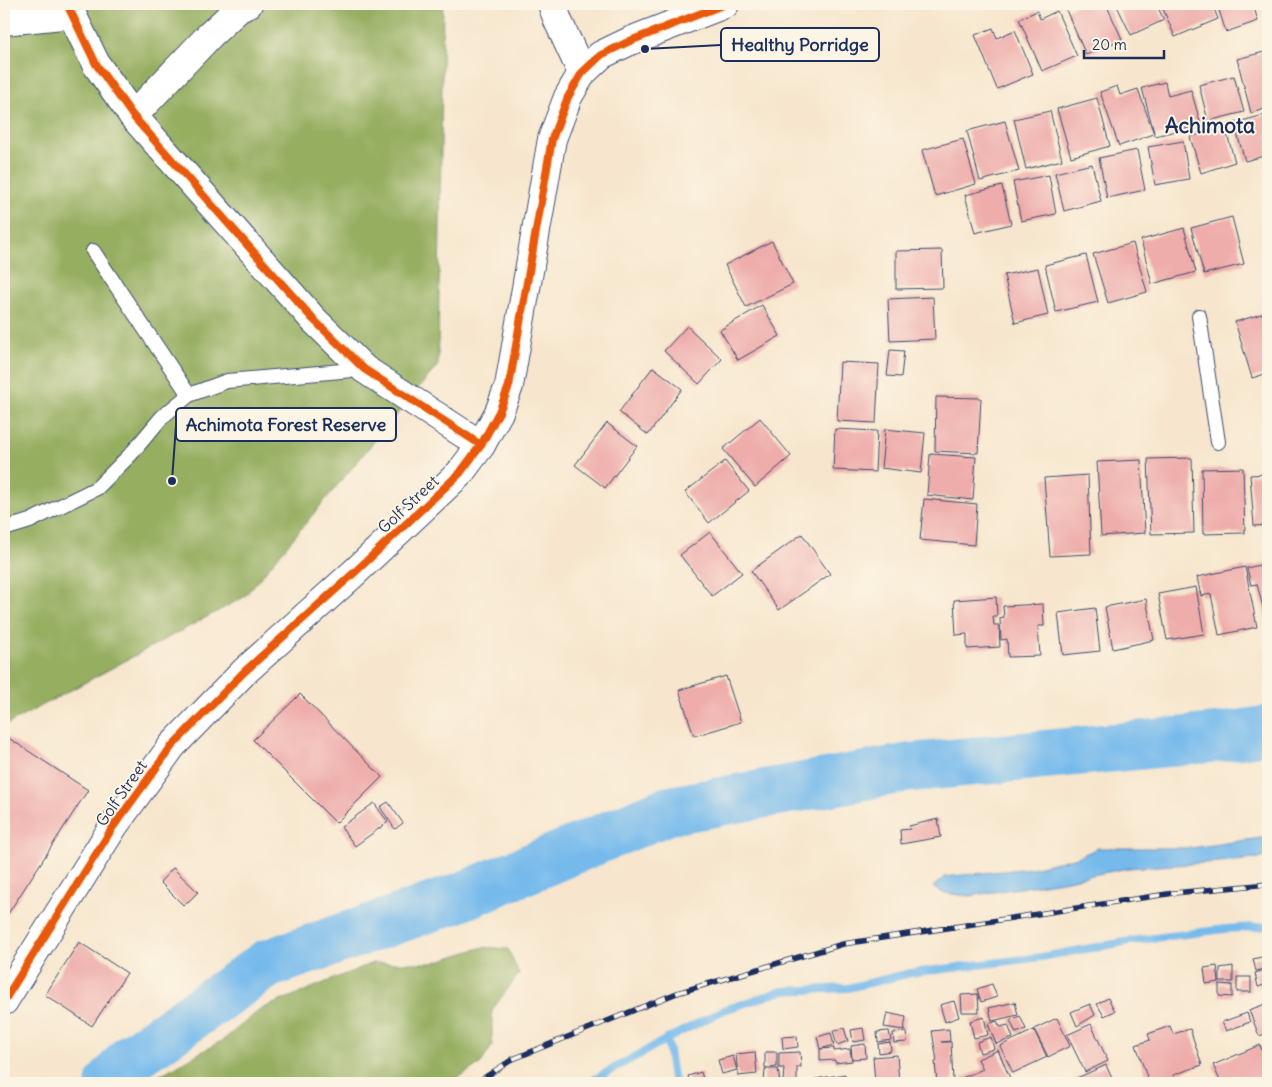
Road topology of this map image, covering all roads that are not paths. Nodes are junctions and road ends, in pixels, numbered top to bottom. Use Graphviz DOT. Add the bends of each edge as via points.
graph roads {
  1 [pos="248,4"];
  2 [pos="552,4"];
  3 [pos="725,4"];
  4 [pos="69,9"];
  5 [pos="4,21"];
  6 [pos="582,73"];
  7 [pos="133,116"];
  8 [pos="93,250"];
  9 [pos="1199,316"];
  10 [pos="364,369"];
  11 [pos="189,395"];
  12 [pos="1218,442"];
  13 [pos="481,445"];
  14 [pos="4,529"];
  15 [pos="4,1001"];
  1 -- 7 [label="street" via="210,35"];
  2 -- 6 [label="street"];
  3 -- 6 [label="street, Golf Street" via="630,41 602,55"];
  4 -- 5 [label="street"];
  4 -- 7 [label="street" via="96,64"];
  6 -- 13 [label="street, Golf Street" via="568,97 552,139 509,386"];
  7 -- 10 [label="street" via="313,319"];
  8 -- 11 [label="lane"];
  9 -- 12 [label="lane"];
  10 -- 11 [label="lane" via="227,381"];
  10 -- 13 [label="street"];
  11 -- 14 [label="lane" via="162,417 97,488 30,521"];
  13 -- 15 [label="street, Golf Street" via="460,473 244,672 172,746 113,827"];
}
